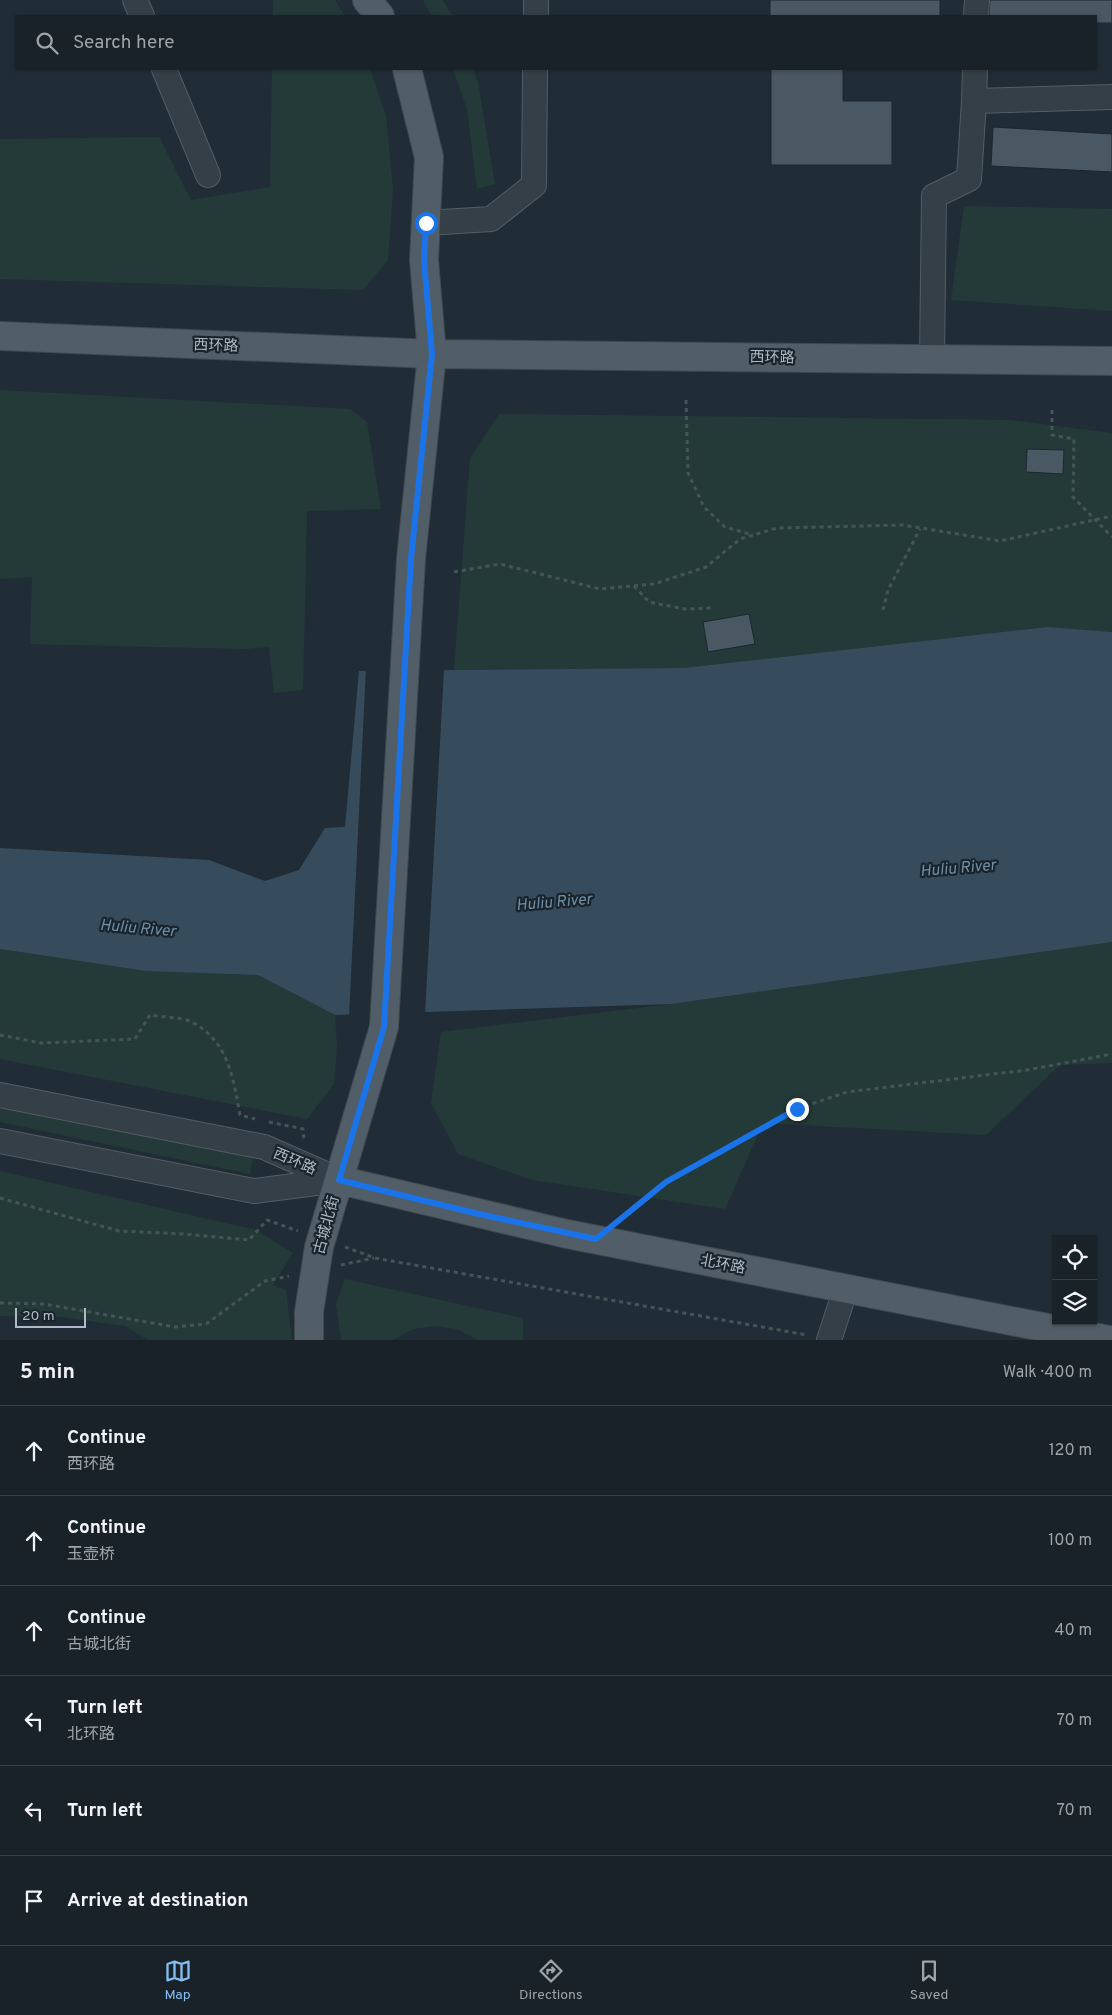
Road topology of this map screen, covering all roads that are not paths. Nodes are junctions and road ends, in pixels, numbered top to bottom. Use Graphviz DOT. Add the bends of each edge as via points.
graph roads {
  1 [pos="135,0"];
  2 [pos="367,0"];
  3 [pos="536,0"];
  4 [pos="977,0"];
  5 [pos="142,15"];
  6 [pos="379,15"];
  7 [pos="536,15"];
  8 [pos="976,15"];
  9 [pos="164,70"];
  10 [pos="407,70"];
  11 [pos="535,70"];
  12 [pos="975,70"];
  13 [pos="1112,98"];
  14 [pos="974,101"];
  15 [pos="208,175"];
  16 [pos="426,223"];
  17 [pos="0,336"];
  18 [pos="432,354"];
  19 [pos="932,359"];
  20 [pos="1112,361"];
  21 [pos="0,1095"];
  22 [pos="0,1141"];
  23 [pos="339,1180"];
  24 [pos="846,1288"];
  25 [pos="1025,1332"];
  26 [pos="308,1340"];
  27 [pos="829,1340"];
  28 [pos="1109,1340"];
  1 -- 5 [label="street"];
  2 -- 6 [label="main road"];
  3 -- 7 [label="street"];
  4 -- 8 [label="street"];
  9 -- 15 [label="street"];
  10 -- 16 [label="main road" via="429,157"];
  11 -- 16 [label="street" via="534,185 491,219"];
  12 -- 14 [label="street"];
  13 -- 14 [label="street"];
  14 -- 19 [label="street" via="970,179 934,196"];
  16 -- 18 [label="main road" via="424,260"];
  17 -- 18 [label="main road, 西环路"];
  18 -- 19 [label="main road, 西环路"];
  18 -- 23 [label="main road, 古城北街" via="411,559 384,1027"];
  19 -- 20 [label="main road, 西环路"];
  21 -- 23 [label="street, 西环路" via="264,1147"];
  22 -- 23 [label="street, 西环路" via="254,1191"];
  23 -- 24 [label="main road, 北环路" via="596,1239"];
  23 -- 26 [label="main road, 古城北街" via="321,1239 309,1312"];
  24 -- 25 [label="main road, 北环路"];
  24 -- 27 [label="street"];
  25 -- 28 [label="main road, 北环路"];
}
